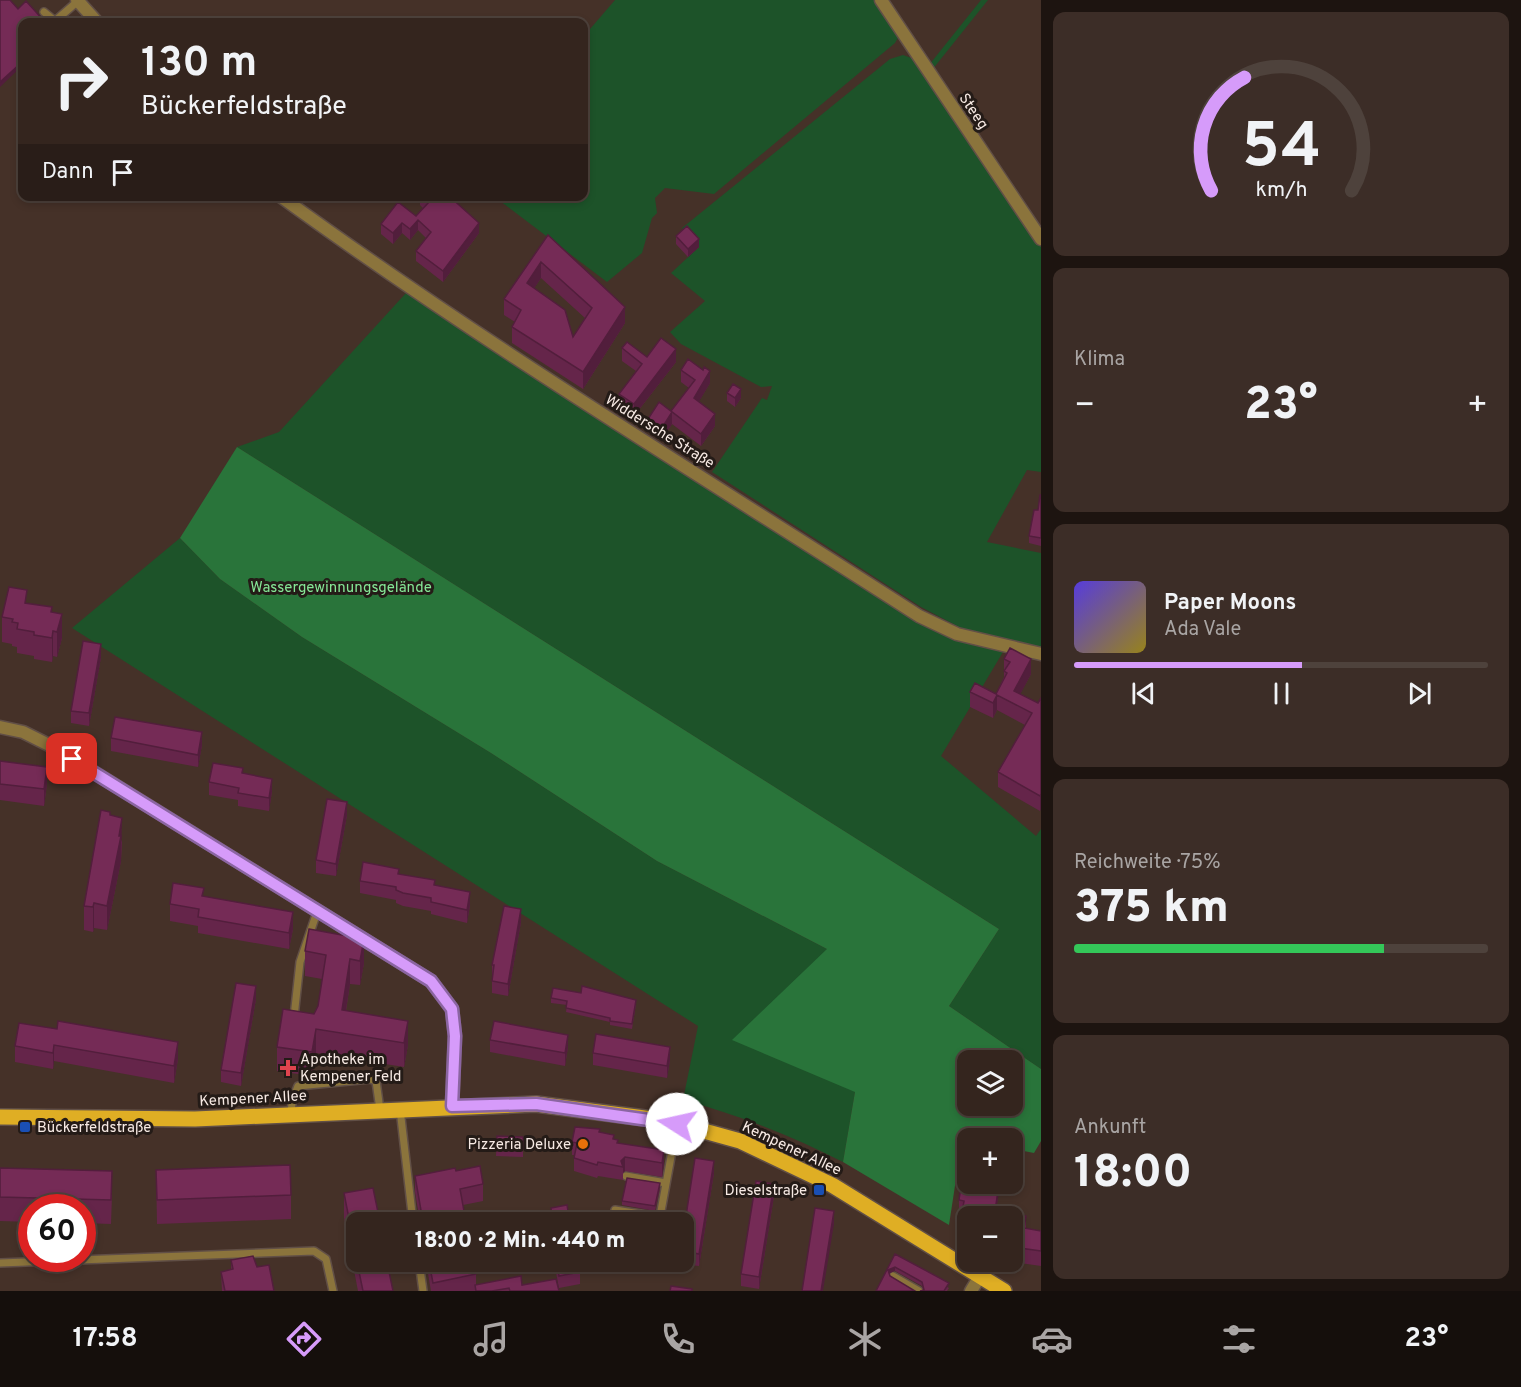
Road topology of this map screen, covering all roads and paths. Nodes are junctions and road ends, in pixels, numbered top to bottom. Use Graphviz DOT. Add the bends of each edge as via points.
graph roads {
  1 [pos="881,0"];
  2 [pos="78,1"];
  3 [pos="44,12"];
  4 [pos="51,18"];
  5 [pos="58,18"];
  6 [pos="93,18"];
  7 [pos="287,201"];
  8 [pos="1041,239"];
  9 [pos="1041,654"];
  10 [pos="0,727"];
  11 [pos="318,909"];
  12 [pos="294,1017"];
  13 [pos="452,1106"];
  14 [pos="400,1109"];
  15 [pos="380,1110"];
  16 [pos="291,1115"];
  17 [pos="0,1117"];
  18 [pos="677,1124"];
  19 [pos="626,1176"];
  20 [pos="666,1183"];
  21 [pos="615,1210"];
  22 [pos="412,1212"];
  23 [pos="624,1212"];
  24 [pos="661,1212"];
  25 [pos="0,1263"];
  26 [pos="420,1272"];
  27 [pos="893,1276"];
  28 [pos="980,1276"];
  29 [pos="333,1291"];
  30 [pos="423,1291"];
  31 [pos="919,1291"];
  32 [pos="971,1291"];
  33 [pos="1004,1291"];
  1 -- 8 [label="street, Steeg"];
  2 -- 5 [label="lane"];
  2 -- 6 [label="street"];
  3 -- 4 [label="lane"];
  7 -- 9 [label="street, Widdersche Straße" via="518,359 919,616 957,634"];
  10 -- 11 [label="street" via="23,732 55,748"];
  11 -- 12 [label="lane" via="300,962"];
  11 -- 13 [label="street" via="431,981 452,1009"];
  13 -- 14 [label="main road, Kempener Allee"];
  13 -- 18 [label="main road, Kempener Allee" via="536,1104"];
  14 -- 15 [label="main road, Kempener Allee"];
  14 -- 22 [label="lane"];
  15 -- 16 [label="main road, Kempener Allee"];
  15 -- 16 [label="lane" via="378,1086 370,1079 298,1086"];
  16 -- 17 [label="main road, Kempener Allee" via="195,1119"];
  18 -- 20 [label="lane"];
  18 -- 28 [label="main road, Kempener Allee" via="740,1141 832,1185"];
  19 -- 20 [label="lane"];
  20 -- 24 [label="lane"];
  21 -- 23 [label="lane"];
  25 -- 29 [label="lane" via="314,1251 326,1259"];
  26 -- 30 [label="lane"];
  27 -- 31 [label="lane"];
  28 -- 32 [label="street"];
  28 -- 33 [label="main road, Kempener Allee"];
}
